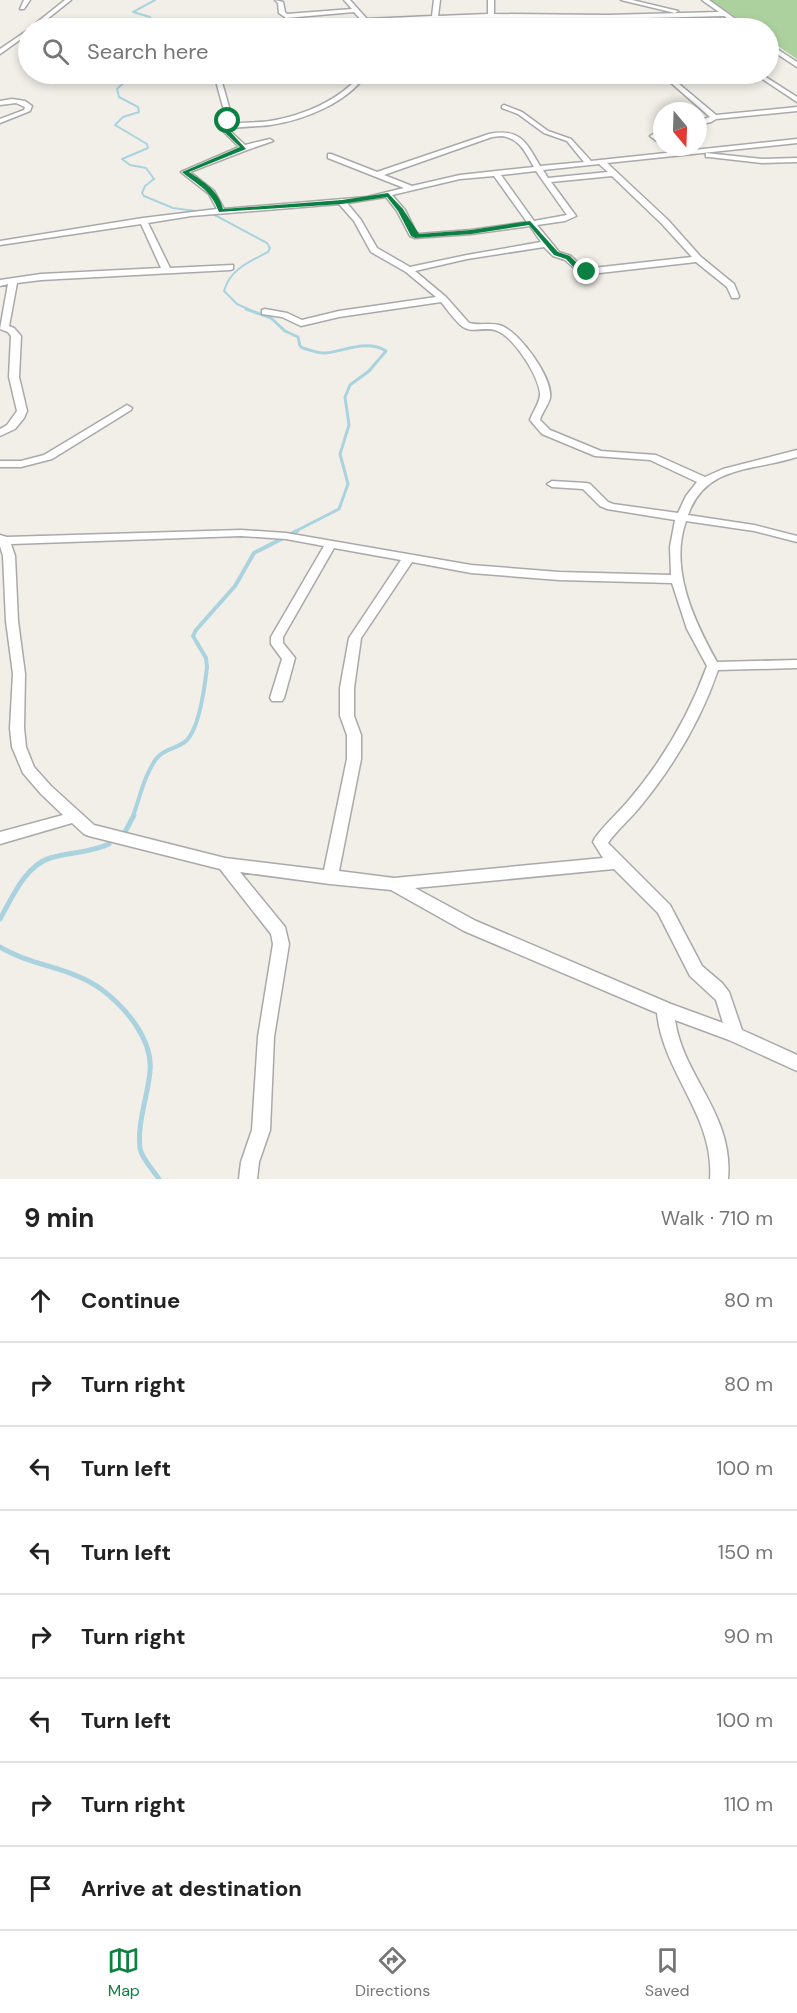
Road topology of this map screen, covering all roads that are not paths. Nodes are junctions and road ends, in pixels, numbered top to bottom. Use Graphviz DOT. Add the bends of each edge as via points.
graph roads {
  1 [pos="27,0"];
  2 [pos="68,0"];
  3 [pos="278,0"];
  4 [pos="347,0"];
  5 [pos="437,0"];
  6 [pos="491,0"];
  7 [pos="624,0"];
  8 [pos="705,0"];
  9 [pos="22,8"];
  10 [pos="356,10"];
  11 [pos="688,14"];
  12 [pos="716,14"];
  13 [pos="725,14"];
  14 [pos="491,16"];
  15 [pos="556,16"];
  16 [pos="46,18"];
  17 [pos="363,18"];
  18 [pos="435,18"];
  19 [pos="725,18"];
  20 [pos="730,18"];
  21 [pos="18,39"];
  22 [pos="0,52"];
  23 [pos="779,53"];
  24 [pos="797,65"];
  25 [pos="220,84"];
  26 [pos="354,84"];
  27 [pos="676,84"];
  28 [pos="773,84"];
  29 [pos="797,100"];
  30 [pos="0,103"];
  31 [pos="504,107"];
  32 [pos="797,109"];
  33 [pos="714,117"];
  34 [pos="0,121"];
  35 [pos="707,121"];
  36 [pos="228,126"];
  37 [pos="270,141"];
  38 [pos="797,141"];
  39 [pos="244,148"];
  40 [pos="707,150"];
  41 [pos="707,155"];
  42 [pos="331,156"];
  43 [pos="655,156"];
  44 [pos="797,160"];
  45 [pos="602,162"];
  46 [pos="590,164"];
  47 [pos="538,170"];
  48 [pos="496,173"];
  49 [pos="378,174"];
  50 [pos="614,174"];
  51 [pos="547,180"];
  52 [pos="413,189"];
  53 [pos="388,195"];
  54 [pos="342,202"];
  55 [pos="219,211"];
  56 [pos="143,220"];
  57 [pos="530,223"];
  58 [pos="0,243"];
  59 [pos="546,244"];
  60 [pos="699,259"];
  61 [pos="230,267"];
  62 [pos="409,270"];
  63 [pos="166,271"];
  64 [pos="13,280"];
  65 [pos="0,283"];
  66 [pos="735,296"];
  67 [pos="443,299"];
  68 [pos="265,312"];
  69 [pos="2,326"];
  70 [pos="127,408"];
  71 [pos="0,433"];
  72 [pos="796,455"];
  73 [pos="0,464"];
  74 [pos="705,481"];
  75 [pos="552,484"];
  76 [pos="681,517"];
  77 [pos="797,539"];
  78 [pos="2,540"];
  79 [pos="330,545"];
  80 [pos="408,559"];
  81 [pos="677,579"];
  82 [pos="797,664"];
  83 [pos="713,666"];
  84 [pos="277,698"];
  85 [pos="75,817"];
  86 [pos="0,838"];
  87 [pos="617,863"];
  88 [pos="225,864"];
  89 [pos="330,878"];
  90 [pos="394,884"];
  91 [pos="665,1009"];
  92 [pos="735,1035"];
  93 [pos="797,1063"];
  94 [pos="248,1179"];
  95 [pos="719,1179"];
  1 -- 9 [label="street"];
  2 -- 16 [label="street"];
  3 -- 10 [label="street" via="286,16"];
  4 -- 10 [label="street"];
  5 -- 18 [label="street"];
  6 -- 14 [label="street"];
  7 -- 11 [label="street"];
  8 -- 13 [label="street"];
  10 -- 17 [label="street"];
  11 -- 12 [label="street"];
  11 -- 15 [label="street"];
  12 -- 13 [label="street"];
  12 -- 19 [label="street"];
  13 -- 20 [label="street"];
  14 -- 15 [label="street"];
  14 -- 18 [label="street"];
  21 -- 22 [label="street"];
  23 -- 24 [label="street"];
  25 -- 36 [label="street"];
  26 -- 36 [label="street" via="345,93 294,116 272,123"];
  27 -- 33 [label="street"];
  28 -- 29 [label="street"];
  30 -- 34 [label="street" via="17,101 29,106 27,111"];
  31 -- 46 [label="street" via="568,140"];
  32 -- 33 [label="street"];
  33 -- 35 [label="street"];
  36 -- 39 [label="street" via="223,128"];
  37 -- 39 [label="street"];
  38 -- 40 [label="street"];
  39 -- 55 [label="street" via="185,170 208,187 219,202"];
  41 -- 44 [label="street"];
  42 -- 49 [label="street"];
  43 -- 45 [label="street"];
  45 -- 46 [label="street"];
  45 -- 50 [label="street"];
  46 -- 47 [label="street"];
  47 -- 48 [label="street"];
  47 -- 49 [label="street" via="522,142 503,133"];
  47 -- 51 [label="street"];
  48 -- 52 [label="street" via="447,179"];
  48 -- 57 [label="street"];
  49 -- 52 [label="street"];
  50 -- 51 [label="street"];
  50 -- 60 [label="street"];
  51 -- 57 [label="street" via="572,218"];
  52 -- 53 [label="street"];
  53 -- 54 [label="street"];
  53 -- 57 [label="street" via="418,236"];
  54 -- 55 [label="street"];
  54 -- 62 [label="street" via="374,250"];
  55 -- 56 [label="street"];
  56 -- 58 [label="street"];
  56 -- 63 [label="street"];
  57 -- 59 [label="street"];
  59 -- 60 [label="street" via="584,272"];
  59 -- 62 [label="street"];
  60 -- 66 [label="street" via="731,286"];
  61 -- 63 [label="street"];
  62 -- 67 [label="street"];
  63 -- 64 [label="street"];
  64 -- 65 [label="street"];
  64 -- 69 [label="street"];
  67 -- 68 [label="street" via="301,323"];
  67 -- 74 [label="street" via="466,325 503,330 525,352 545,391 535,420 546,432 599,454 652,457"];
  69 -- 71 [label="street" via="16,336 14,377 22,411 11,427"];
  70 -- 73 [label="street" via="48,457 28,464"];
  72 -- 74 [label="street" via="728,471"];
  74 -- 76 [label="street" via="690,498"];
  75 -- 76 [label="street" via="586,486 611,507"];
  76 -- 77 [label="street"];
  76 -- 81 [label="street" via="676,539"];
  78 -- 79 [label="street" via="241,533 286,536"];
  78 -- 85 [label="street" via="9,556 19,674 19,747 28,769"];
  79 -- 80 [label="street"];
  79 -- 84 [label="street" via="277,637 277,644 289,658"];
  80 -- 81 [label="street" via="559,576"];
  80 -- 89 [label="street" via="355,638 346,688 354,759"];
  81 -- 83 [label="street" via="692,627"];
  82 -- 83 [label="street"];
  83 -- 87 [label="street" via="694,713 663,763 600,842"];
  85 -- 86 [label="street"];
  85 -- 88 [label="street" via="89,830"];
  87 -- 90 [label="street"];
  87 -- 92 [label="street" via="664,909 696,971 723,997"];
  88 -- 89 [label="street"];
  88 -- 94 [label="street" via="279,932 281,944 266,1037 261,1130"];
  89 -- 90 [label="street"];
  90 -- 91 [label="street" via="471,926"];
  91 -- 92 [label="street"];
  91 -- 95 [label="street" via="669,1038 714,1132"];
  92 -- 93 [label="street"];
}
